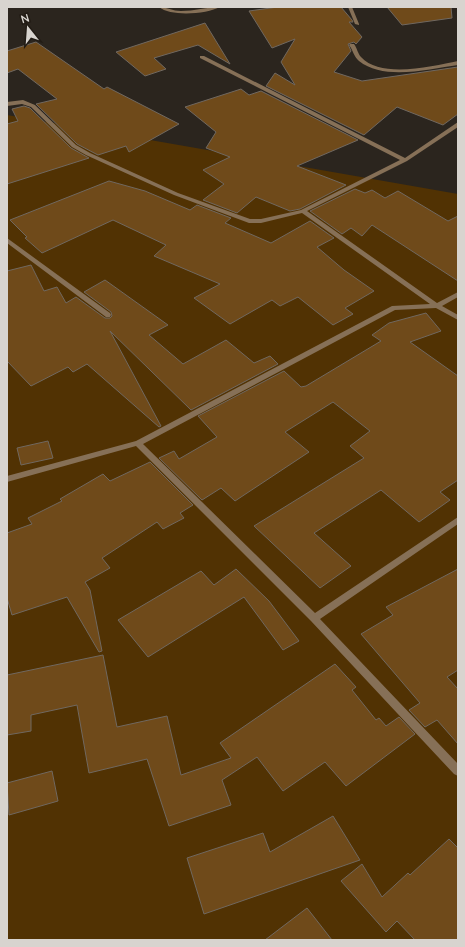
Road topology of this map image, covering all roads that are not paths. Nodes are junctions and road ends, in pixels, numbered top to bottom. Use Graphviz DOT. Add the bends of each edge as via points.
graph roads {
  1 [pos="161,7"];
  2 [pos="218,7"];
  3 [pos="350,7"];
  4 [pos="357,24"];
  5 [pos="352,45"];
  6 [pos="202,58"];
  7 [pos="458,63"];
  8 [pos="7,104"];
  9 [pos="458,124"];
  10 [pos="405,160"];
  11 [pos="303,211"];
  12 [pos="7,240"];
  13 [pos="458,294"];
  14 [pos="437,306"];
  15 [pos="108,315"];
  16 [pos="458,318"];
  17 [pos="138,443"];
  18 [pos="7,479"];
  19 [pos="458,520"];
  20 [pos="314,618"];
  21 [pos="458,771"];
  1 -- 2 [label="street" via="167,11 179,12"];
  3 -- 4 [label="street"];
  5 -- 7 [label="street" via="360,59 381,69 413,70"];
  6 -- 10 [label="street"];
  8 -- 11 [label="street" via="23,102 33,106 74,146 88,154 176,194 237,218 261,221"];
  9 -- 10 [label="street"];
  10 -- 11 [label="street"];
  11 -- 14 [label="street"];
  12 -- 15 [label="street"];
  13 -- 14 [label="street"];
  14 -- 16 [label="street"];
  14 -- 17 [label="street" via="394,308"];
  17 -- 18 [label="street"];
  17 -- 20 [label="street"];
  19 -- 20 [label="street"];
  20 -- 21 [label="street"];
}
